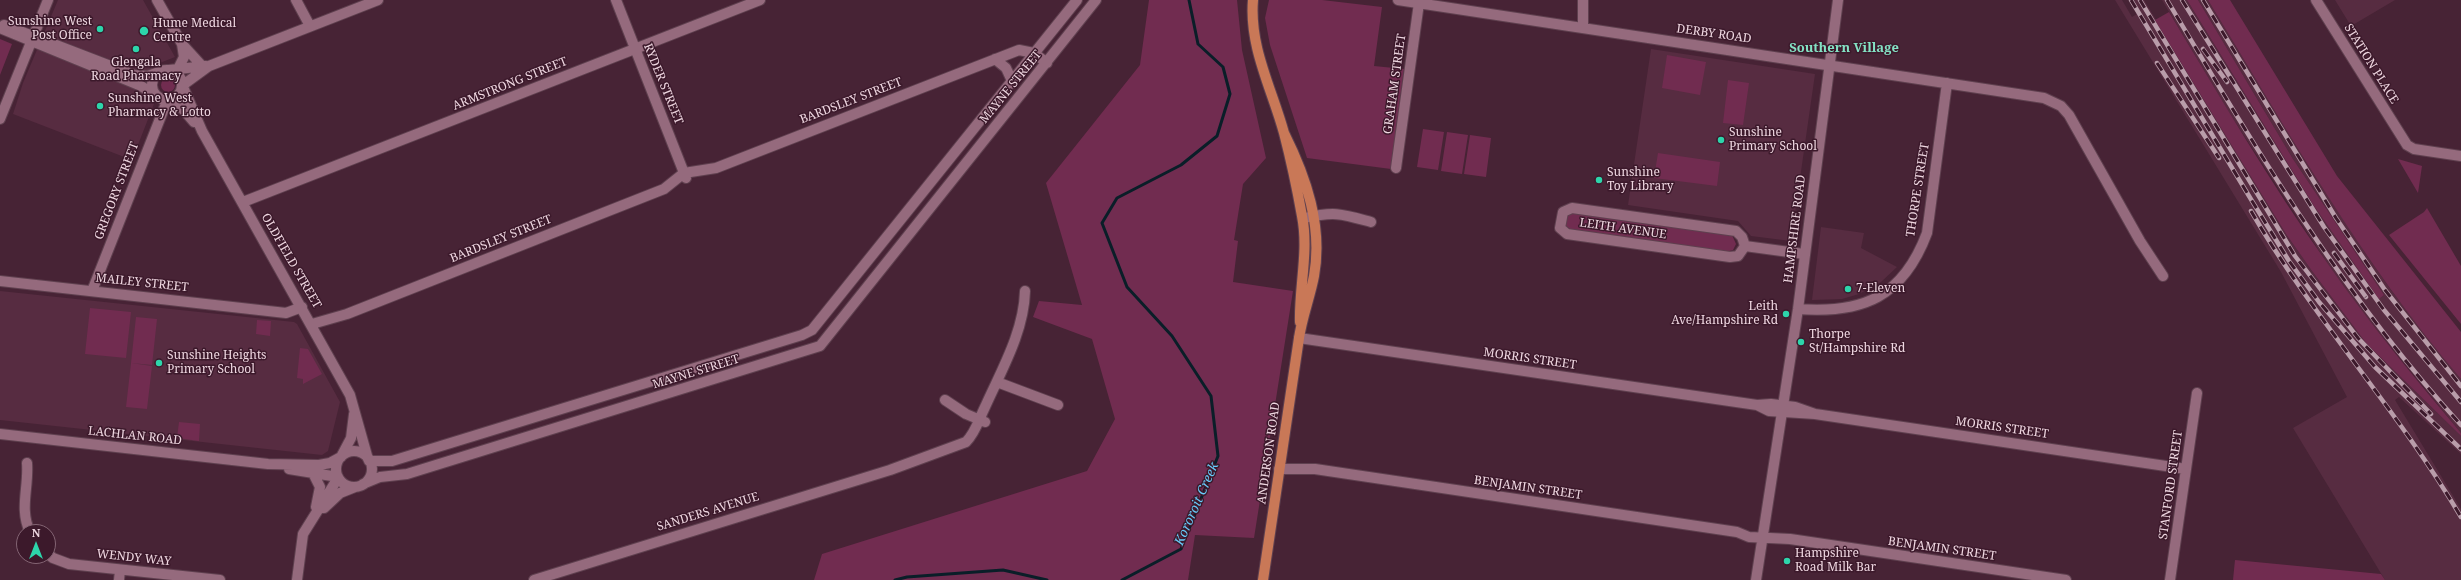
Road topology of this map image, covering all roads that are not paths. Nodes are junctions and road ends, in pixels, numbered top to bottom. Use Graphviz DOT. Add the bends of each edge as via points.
graph roads {
  1 [pos="48,0"];
  2 [pos="157,0"];
  3 [pos="296,0"];
  4 [pos="378,0"];
  5 [pos="616,0"];
  6 [pos="760,0"];
  7 [pos="1077,0"];
  8 [pos="1096,0"];
  9 [pos="1253,0"];
  10 [pos="1398,0"];
  11 [pos="1582,0"];
  12 [pos="1838,0"];
  13 [pos="2316,0"];
  14 [pos="1419,2"];
  15 [pos="1069,10"];
  16 [pos="1081,20"];
  17 [pos="0,24"];
  18 [pos="310,26"];
  19 [pos="1579,27"];
  20 [pos="0,28"];
  21 [pos="32,38"];
  22 [pos="182,44"];
  23 [pos="635,49"];
  24 [pos="1034,52"];
  25 [pos="995,59"];
  26 [pos="1047,64"];
  27 [pos="1829,64"];
  28 [pos="206,66"];
  29 [pos="178,69"];
  30 [pos="163,71"];
  31 [pos="1012,81"];
  32 [pos="1948,83"];
  33 [pos="183,86"];
  34 [pos="155,95"];
  35 [pos="168,100"];
  36 [pos="0,119"];
  37 [pos="202,131"];
  38 [pos="1284,133"];
  39 [pos="2461,156"];
  40 [pos="949,158"];
  41 [pos="1396,168"];
  42 [pos="961,170"];
  43 [pos="685,175"];
  44 [pos="245,206"];
  45 [pos="1314,216"];
  46 [pos="1303,218"];
  47 [pos="1371,222"];
  48 [pos="1745,246"];
  49 [pos="1804,254"];
  50 [pos="2163,276"];
  51 [pos="0,281"];
  52 [pos="92,291"];
  53 [pos="1025,291"];
  54 [pos="300,303"];
  55 [pos="1798,310"];
  56 [pos="313,327"];
  57 [pos="1299,334"];
  58 [pos="996,386"];
  59 [pos="2197,393"];
  60 [pos="945,400"];
  61 [pos="1058,405"];
  62 [pos="354,406"];
  63 [pos="1782,409"];
  64 [pos="982,421"];
  65 [pos="0,434"];
  66 [pos="342,456"];
  67 [pos="369,460"];
  68 [pos="27,463"];
  69 [pos="268,464"];
  70 [pos="1280,464"];
  71 [pos="2186,469"];
  72 [pos="314,475"];
  73 [pos="338,478"];
  74 [pos="359,486"];
  75 [pos="313,517"];
  76 [pos="26,524"];
  77 [pos="1763,535"];
  78 [pos="56,559"];
  79 [pos="119,575"];
  80 [pos="220,580"];
  81 [pos="297,580"];
  82 [pos="534,580"];
  83 [pos="1263,580"];
  84 [pos="1756,580"];
  85 [pos="2066,580"];
  86 [pos="2170,580"];
  1 -- 21 [label="street"];
  2 -- 22 [label="street"];
  3 -- 18 [label="street"];
  4 -- 18 [label="street"];
  5 -- 23 [label="street, RYDER STREET"];
  6 -- 23 [label="street, ARMSTRONG STREET"];
  7 -- 15 [label="street, MAYNE STREET"];
  8 -- 16 [label="street, MAYNE STREET"];
  9 -- 38 [label="main road, ANDERSON ROAD" via="1262,69"];
  10 -- 14 [label="street, DERBY ROAD"];
  11 -- 19 [label="street"];
  12 -- 27 [label="street, HAMPSHIRE ROAD"];
  13 -- 39 [label="street, STATION PLACE" via="2404,142 2414,149"];
  14 -- 19 [label="street, DERBY ROAD"];
  14 -- 41 [label="street, GRAHAM STREET"];
  15 -- 16 [label="street"];
  15 -- 24 [label="street, MAYNE STREET"];
  16 -- 26 [label="street, MAYNE STREET"];
  17 -- 21 [label="street"];
  18 -- 28 [label="street"];
  19 -- 27 [label="street, DERBY ROAD"];
  20 -- 21 [label="street"];
  21 -- 30 [label="street" via="134,75 148,76"];
  21 -- 34 [label="street" via="141,86"];
  21 -- 36 [label="street"];
  22 -- 28 [label="street"];
  22 -- 29 [label="street" via="184,57"];
  23 -- 43 [label="street, RYDER STREET"];
  23 -- 44 [label="street, ARMSTRONG STREET" via="270,193"];
  24 -- 25 [label="street, BARDSLEY STREET" via="1019,50"];
  24 -- 26 [label="street"];
  24 -- 31 [label="street, MAYNE STREET"];
  25 -- 31 [label="street" via="1006,68"];
  25 -- 43 [label="street, BARDSLEY STREET" via="700,176"];
  26 -- 42 [label="street, MAYNE STREET"];
  27 -- 32 [label="street, DERBY ROAD"];
  27 -- 49 [label="street, HAMPSHIRE ROAD"];
  28 -- 29 [label="street"];
  28 -- 33 [label="street"];
  29 -- 30 [label="street"];
  30 -- 33 [label="street" via="179,75"];
  30 -- 34 [label="street" via="152,81"];
  31 -- 40 [label="street, MAYNE STREET"];
  32 -- 50 [label="street, DERBY ROAD" via="2054,102 2069,114 2140,242"];
  32 -- 55 [label="street, THORPE STREET" via="1927,233 1919,255 1908,272 1886,293 1863,304 1828,311"];
  33 -- 35 [label="street" via="179,96"];
  33 -- 37 [label="street, OLDFIELD STREET"];
  34 -- 35 [label="street"];
  35 -- 37 [label="street, OLDFIELD STREET" via="182,108"];
  35 -- 52 [label="street, GREGORY STREET"];
  37 -- 44 [label="street, OLDFIELD STREET"];
  38 -- 45 [label="main road, ANDERSON ROAD" via="1298,160"];
  38 -- 46 [label="main road, ANDERSON ROAD"];
  40 -- 42 [label="street"];
  40 -- 67 [label="street, MAYNE STREET" via="812,330 802,336 392,461"];
  42 -- 74 [label="street, MAYNE STREET" via="820,346 414,472 380,477"];
  43 -- 56 [label="street, BARDSLEY STREET" via="676,186"];
  44 -- 54 [label="street, OLDFIELD STREET"];
  45 -- 46 [label="street"];
  45 -- 47 [label="street" via="1342,214"];
  45 -- 57 [label="main road, ANDERSON ROAD" via="1314,274 1309,303"];
  46 -- 57 [label="main road, ANDERSON ROAD" via="1304,259"];
  48 -- 48 [label="street, LEITH AVENUE" via="1738,256 1730,257 1567,234 1560,228 1563,212 1572,208 1736,231 1742,236"];
  48 -- 49 [label="street"];
  49 -- 55 [label="street, HAMPSHIRE ROAD"];
  51 -- 52 [label="street, MAILEY STREET"];
  52 -- 54 [label="street, MAILEY STREET" via="280,311"];
  53 -- 58 [label="street, SANDERS AVENUE" via="1022,318"];
  54 -- 56 [label="street, OLDFIELD STREET"];
  55 -- 63 [label="street, HAMPSHIRE ROAD"];
  56 -- 62 [label="street, OLDFIELD STREET"];
  57 -- 63 [label="street, MORRIS STREET" via="1757,405 1769,411"];
  57 -- 70 [label="main road, ANDERSON ROAD"];
  58 -- 61 [label="street"];
  58 -- 64 [label="street, SANDERS AVENUE"];
  59 -- 71 [label="street, STANFORD STREET"];
  60 -- 64 [label="street"];
  62 -- 66 [label="street" via="351,438"];
  62 -- 67 [label="street, OLDFIELD STREET"];
  63 -- 71 [label="street, MORRIS STREET"];
  63 -- 77 [label="street, HAMPSHIRE ROAD"];
  64 -- 82 [label="street, SANDERS AVENUE" via="976,440 966,448"];
  65 -- 69 [label="street, LACHLAN ROAD"];
  66 -- 67 [label="street" via="356,452"];
  66 -- 69 [label="street, LACHLAN ROAD" via="319,466"];
  66 -- 73 [label="street" via="336,466"];
  67 -- 74 [label="street" via="372,468 370,476"];
  68 -- 76 [label="street" via="24,505"];
  69 -- 72 [label="street, LACHLAN ROAD"];
  70 -- 77 [label="street, BENJAMIN STREET"];
  70 -- 83 [label="main road, ANDERSON ROAD"];
  71 -- 86 [label="street, STANFORD STREET"];
  72 -- 73 [label="street, LACHLAN ROAD"];
  72 -- 75 [label="street" via="320,483 320,490"];
  73 -- 74 [label="street" via="344,484"];
  73 -- 75 [label="street"];
  74 -- 75 [label="street, MAYNE STREET" via="340,494"];
  75 -- 81 [label="street" via="300,545"];
  77 -- 84 [label="street, HAMPSHIRE ROAD"];
  77 -- 85 [label="street, BENJAMIN STREET" via="1776,534 1790,539"];
  78 -- 79 [label="street, WENDY WAY"];
  79 -- 80 [label="street, WENDY WAY"];
}
